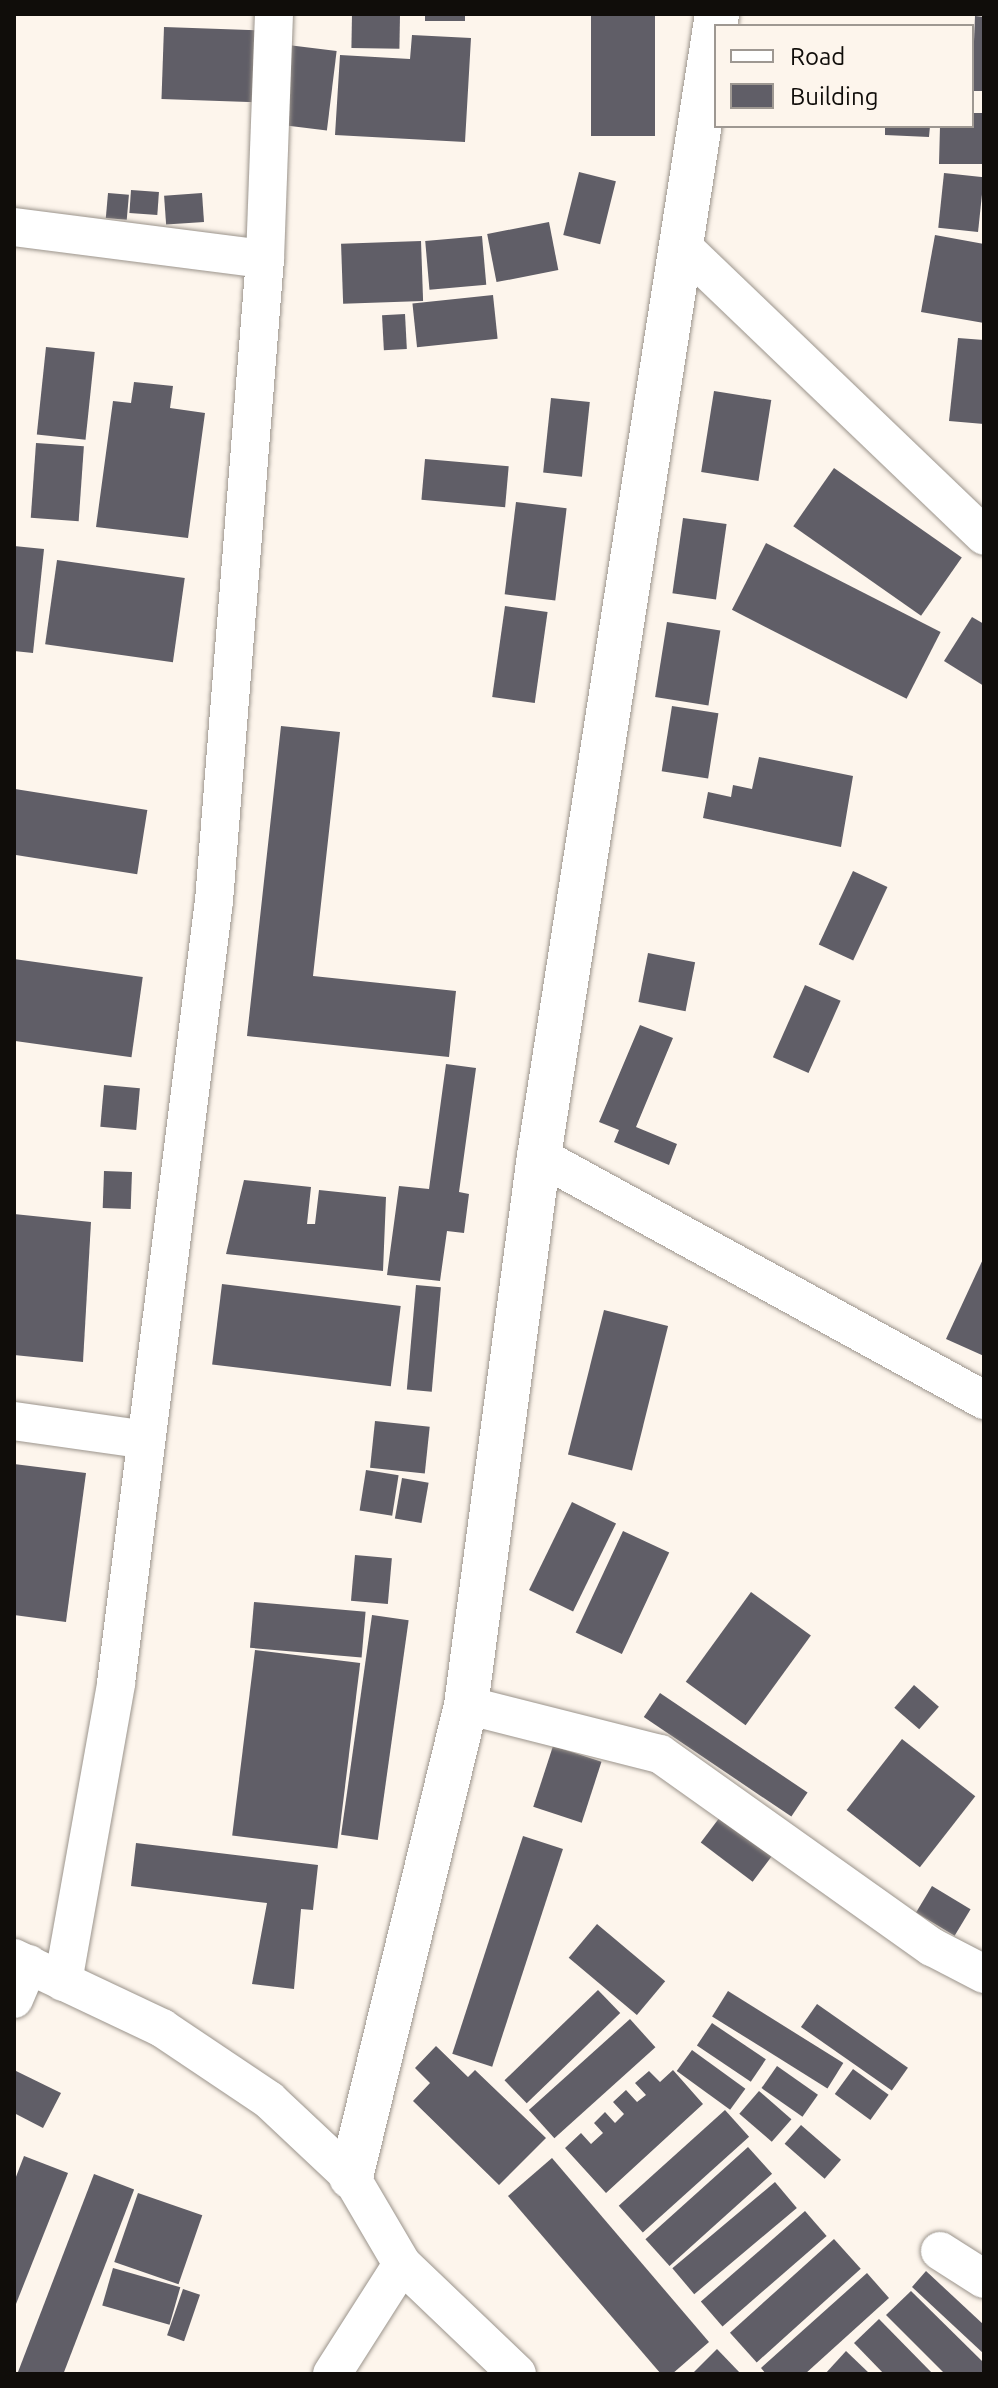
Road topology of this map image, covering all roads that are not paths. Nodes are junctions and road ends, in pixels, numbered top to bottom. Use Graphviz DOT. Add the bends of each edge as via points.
graph roads {
  1 [pos="274,14"];
  2 [pos="714,33"];
  3 [pos="14,227"];
  4 [pos="681,245"];
  5 [pos="265,259"];
  6 [pos="984,536"];
  7 [pos="539,1156"];
  8 [pos="984,1400"];
  9 [pos="14,1421"];
  10 [pos="141,1439"];
  11 [pos="466,1705"];
  12 [pos="21,1961"];
  13 [pos="984,1974"];
  14 [pos="63,1982"];
  15 [pos="14,1999"];
  16 [pos="351,2177"];
  17 [pos="940,2251"];
  18 [pos="402,2264"];
  19 [pos="984,2279"];
  20 [pos="332,2374"];
  21 [pos="517,2374"];
  1 -- 5 [label="street"];
  2 -- 4 [label="main road"];
  3 -- 5 [label="street"];
  4 -- 6 [label="street"];
  4 -- 7 [label="main road"];
  5 -- 10 [label="street" via="214,901"];
  7 -- 8 [label="street"];
  7 -- 11 [label="main road"];
  9 -- 10 [label="street"];
  10 -- 14 [label="street" via="116,1683"];
  11 -- 13 [label="street" via="660,1754 932,1947"];
  11 -- 16 [label="main road"];
  12 -- 14 [label="street"];
  12 -- 15 [label="street"];
  14 -- 16 [label="street" via="211,2058"];
  16 -- 18 [label="street"];
  17 -- 19 [label="street"];
  18 -- 20 [label="street"];
  18 -- 21 [label="street"];
}
